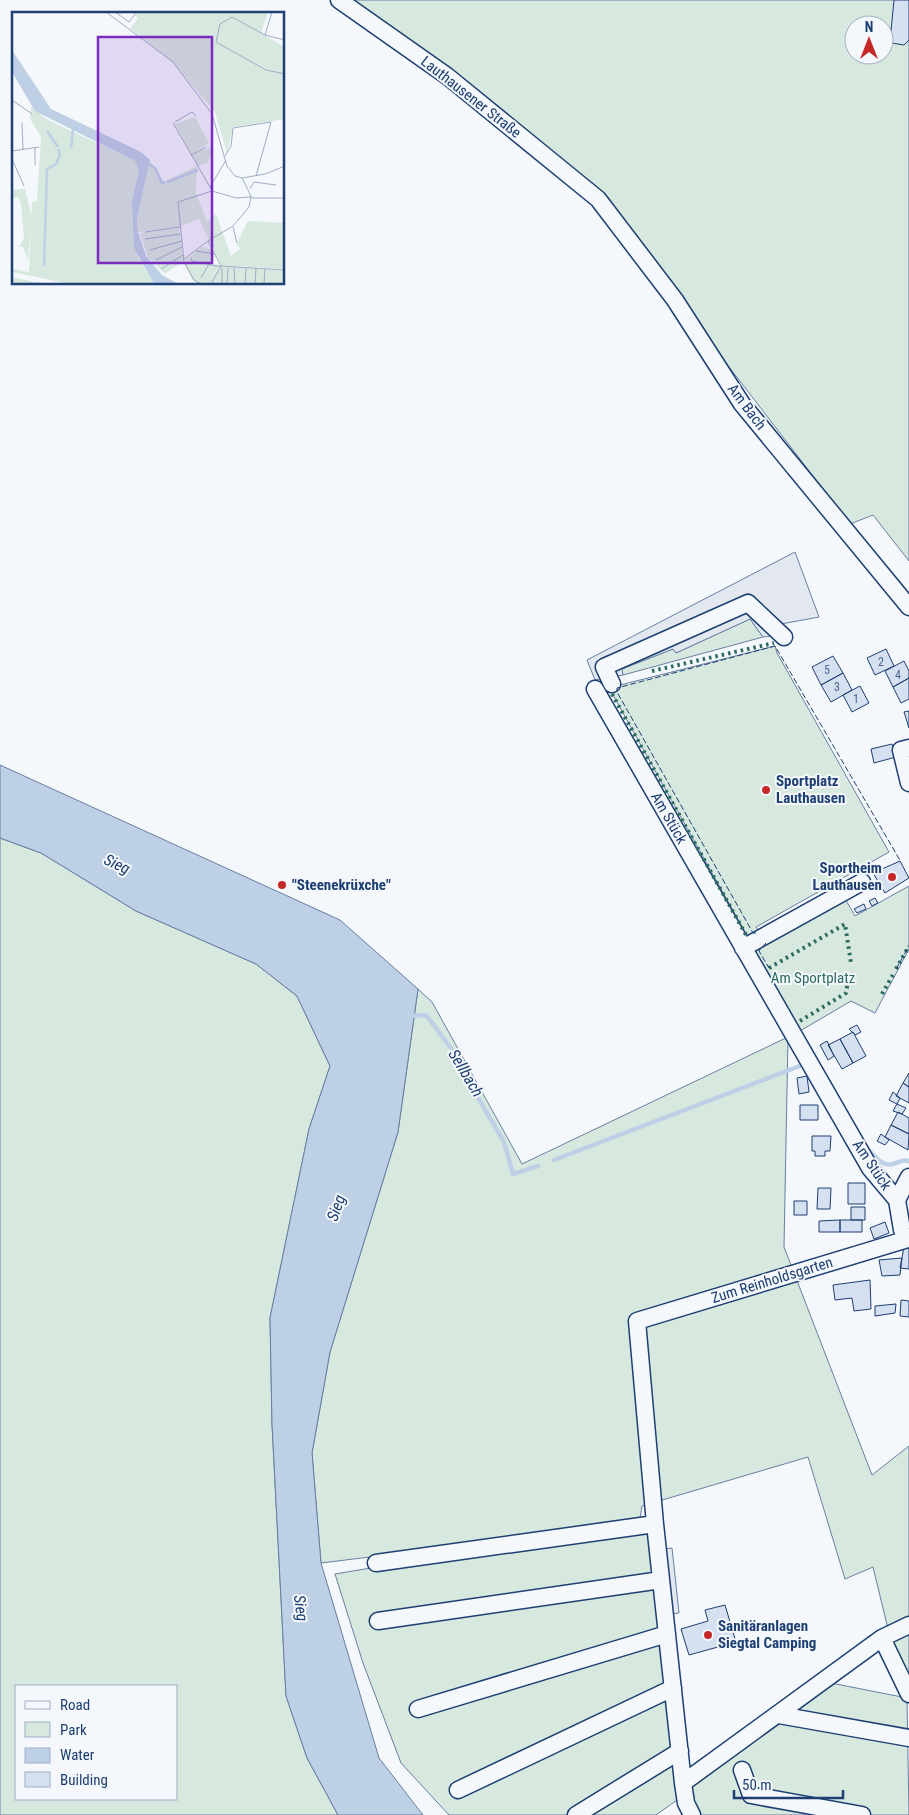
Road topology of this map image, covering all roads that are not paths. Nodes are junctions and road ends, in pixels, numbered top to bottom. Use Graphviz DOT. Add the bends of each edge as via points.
graph roads {
  1 [pos="339,0"];
  2 [pos="598,199"];
  3 [pos="909,607"];
  4 [pos="784,637"];
  5 [pos="612,684"];
  6 [pos="595,689"];
  7 [pos="909,748"];
  8 [pos="909,783"];
  9 [pos="862,882"];
  10 [pos="743,948"];
  11 [pos="909,1177"];
  12 [pos="897,1200"];
  13 [pos="908,1239"];
  14 [pos="655,1524"];
  15 [pos="376,1563"];
  16 [pos="661,1580"];
  17 [pos="378,1621"];
  18 [pos="909,1625"];
  19 [pos="667,1634"];
  20 [pos="882,1638"];
  21 [pos="673,1688"];
  22 [pos="909,1694"];
  23 [pos="418,1708"];
  24 [pos="779,1715"];
  25 [pos="909,1738"];
  26 [pos="680,1751"];
  27 [pos="742,1770"];
  28 [pos="683,1783"];
  29 [pos="458,1790"];
  30 [pos="802,1810"];
  31 [pos="576,1815"];
  32 [pos="692,1815"];
  33 [pos="862,1815"];
  1 -- 2 [label="street, Lauthausener Straße" via="447,76"];
  2 -- 3 [label="street, Am Bach" via="675,300 742,404"];
  4 -- 5 [label="street" via="748,602 604,667"];
  6 -- 10 [label="street, Am Stück"];
  7 -- 8 [label="street" via="901,750"];
  9 -- 10 [label="street"];
  10 -- 12 [label="street, Am Stück" via="870,1168"];
  11 -- 12 [label="street"];
  12 -- 13 [label="street" via="902,1230"];
  13 -- 14 [label="street, Zum Reinholdsgarten" via="637,1321"];
  14 -- 15 [label="street"];
  14 -- 16 [label="street"];
  16 -- 17 [label="street"];
  16 -- 19 [label="street"];
  18 -- 20 [label="street"];
  19 -- 21 [label="street"];
  19 -- 23 [label="street"];
  20 -- 22 [label="street"];
  20 -- 24 [label="street"];
  21 -- 26 [label="street"];
  21 -- 29 [label="street"];
  24 -- 25 [label="street"];
  24 -- 28 [label="street"];
  26 -- 28 [label="street"];
  26 -- 31 [label="street"];
  27 -- 30 [label="street" via="751,1795"];
  28 -- 32 [label="street" via="686,1803"];
  30 -- 33 [label="street"];
}
